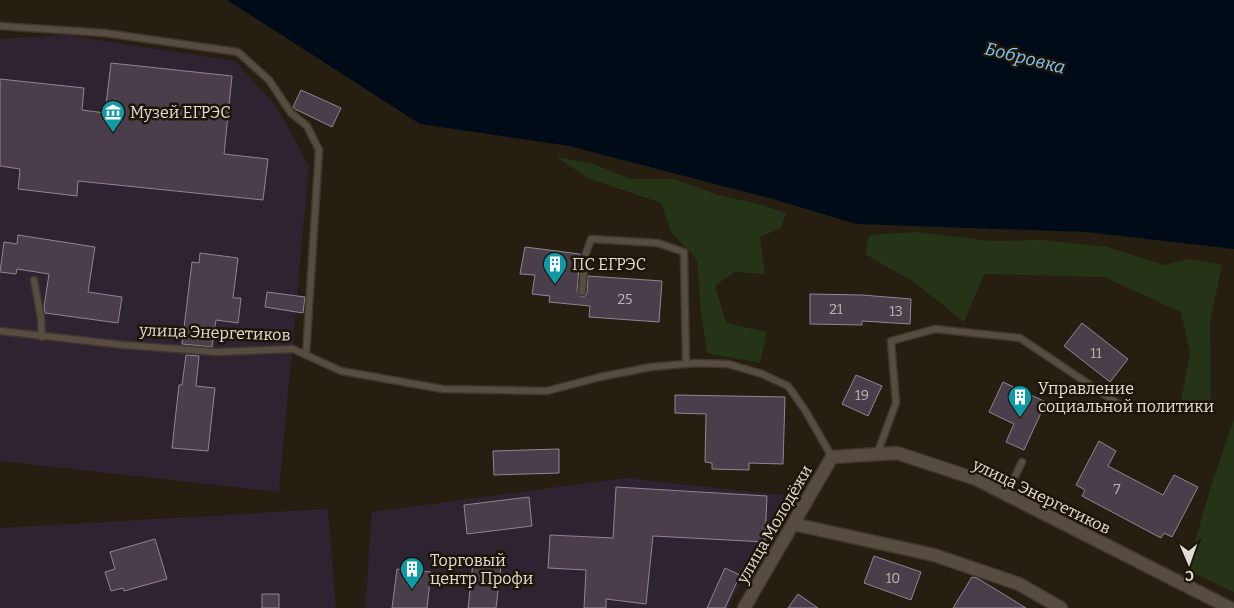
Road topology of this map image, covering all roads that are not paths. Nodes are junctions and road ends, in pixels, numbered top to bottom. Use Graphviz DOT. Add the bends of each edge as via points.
graph roads {
  1 [pos="0,26"];
  2 [pos="34,280"];
  3 [pos="582,292"];
  4 [pos="0,331"];
  5 [pos="42,337"];
  6 [pos="306,355"];
  7 [pos="686,364"];
  8 [pos="1123,407"];
  9 [pos="877,454"];
  10 [pos="832,457"];
  11 [pos="1022,462"];
  12 [pos="1006,494"];
  13 [pos="793,524"];
  14 [pos="744,608"];
  15 [pos="1062,608"];
  16 [pos="1230,608"];
  1 -- 6 [label="lane" via="105,33 238,52 269,80 290,113 306,126 319,150"];
  2 -- 5 [label="lane"];
  3 -- 7 [label="lane" via="585,256 592,240 658,243 684,252"];
  4 -- 5 [label="lane, улица Энергетиков"];
  5 -- 6 [label="lane, улица Энергетиков" via="218,352 293,349"];
  6 -- 7 [label="lane, улица Энергетиков" via="341,371 388,380 443,389 503,392 547,391 651,367"];
  7 -- 10 [label="lane, улица Энергетиков" via="728,364 788,386"];
  8 -- 9 [label="lane" via="1020,338 936,329 891,341 896,403"];
  9 -- 10 [label="street, улица Энергетиков"];
  9 -- 12 [label="street, улица Энергетиков" via="897,453 976,479"];
  10 -- 13 [label="street, улица Молодёжи"];
  11 -- 12 [label="lane"];
  12 -- 16 [label="street, улица Энергетиков"];
  13 -- 14 [label="street, улица Молодёжи"];
  13 -- 15 [label="street" via="934,555 1019,584"];
}
